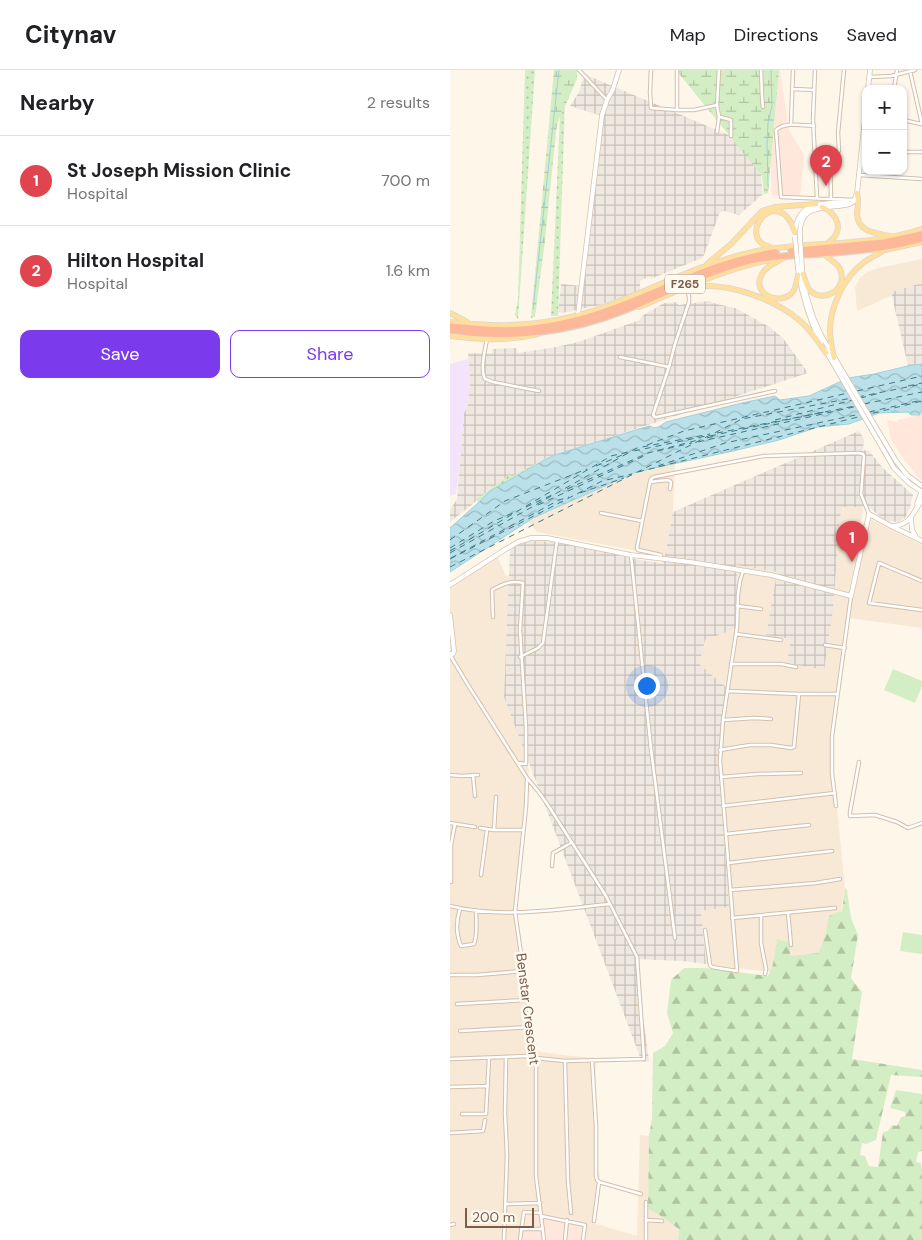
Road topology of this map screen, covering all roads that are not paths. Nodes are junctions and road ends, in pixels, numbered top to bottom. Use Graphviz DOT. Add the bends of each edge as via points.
graph roads {
  1 [pos="579,70"];
  2 [pos="619,70"];
  3 [pos="651,70"];
  4 [pos="677,70"];
  5 [pos="719,70"];
  6 [pos="761,70"];
  7 [pos="793,70"];
  8 [pos="815,70"];
  9 [pos="844,70"];
  10 [pos="870,70"];
  11 [pos="897,70"];
  12 [pos="915,70"];
  13 [pos="910,71"];
  14 [pos="896,75"];
  15 [pos="869,77"];
  16 [pos="868,85"];
  17 [pos="895,85"];
  18 [pos="793,89"];
  19 [pos="814,90"];
  20 [pos="607,100"];
  21 [pos="717,105"];
  22 [pos="763,107"];
  23 [pos="677,110"];
  24 [pos="719,117"];
  25 [pos="907,121"];
  26 [pos="791,124"];
  27 [pos="922,124"];
  28 [pos="814,126"];
  29 [pos="717,132"];
  30 [pos="731,136"];
  31 [pos="907,152"];
  32 [pos="922,152"];
  33 [pos="862,160"];
  34 [pos="859,175"];
  35 [pos="922,179"];
  36 [pos="857,193"];
  37 [pos="831,198"];
  38 [pos="818,199"];
  39 [pos="853,201"];
  40 [pos="816,204"];
  41 [pos="822,207"];
  42 [pos="922,229"];
  43 [pos="922,234"];
  44 [pos="797,235"];
  45 [pos="896,236"];
  46 [pos="921,242"];
  47 [pos="824,244"];
  48 [pos="774,248"];
  49 [pos="885,250"];
  50 [pos="825,255"];
  51 [pos="784,258"];
  52 [pos="706,265"];
  53 [pos="800,272"];
  54 [pos="678,279"];
  55 [pos="666,284"];
  56 [pos="684,289"];
  57 [pos="450,314"];
  58 [pos="578,315"];
  59 [pos="450,322"];
  60 [pos="475,324"];
  61 [pos="450,326"];
  62 [pos="539,328"];
  63 [pos="450,330"];
  64 [pos="450,336"];
  65 [pos="521,336"];
  66 [pos="462,337"];
  67 [pos="486,339"];
  68 [pos="450,341"];
  69 [pos="826,353"];
  70 [pos="620,357"];
  71 [pos="834,360"];
  72 [pos="669,367"];
  73 [pos="539,391"];
  74 [pos="775,391"];
  75 [pos="880,439"];
  76 [pos="650,482"];
  77 [pos="922,486"];
  78 [pos="670,489"];
  79 [pos="922,491"];
  80 [pos="922,500"];
  81 [pos="917,507"];
  82 [pos="601,513"];
  83 [pos="868,514"];
  84 [pos="911,517"];
  85 [pos="642,521"];
  86 [pos="891,526"];
  87 [pos="557,540"];
  88 [pos="920,540"];
  89 [pos="631,555"];
  90 [pos="661,555"];
  91 [pos="743,571"];
  92 [pos="922,581"];
  93 [pos="450,585"];
  94 [pos="851,596"];
  95 [pos="738,606"];
  96 [pos="761,609"];
  97 [pos="922,610"];
  98 [pos="450,615"];
  99 [pos="493,617"];
  100 [pos="736,634"];
  101 [pos="781,640"];
  102 [pos="824,645"];
  103 [pos="845,648"];
  104 [pos="450,655"];
  105 [pos="520,657"];
  106 [pos="731,664"];
  107 [pos="796,667"];
  108 [pos="727,691"];
  109 [pos="799,694"];
  110 [pos="839,694"];
  111 [pos="723,720"];
  112 [pos="771,720"];
  113 [pos="720,750"];
  114 [pos="859,762"];
  115 [pos="518,763"];
  116 [pos="801,773"];
  117 [pos="450,775"];
  118 [pos="473,775"];
  119 [pos="478,775"];
  120 [pos="721,777"];
  121 [pos="527,778"];
  122 [pos="835,793"];
  123 [pos="475,796"];
  124 [pos="496,797"];
  125 [pos="723,806"];
  126 [pos="836,806"];
  127 [pos="450,823"];
  128 [pos="922,823"];
  129 [pos="455,824"];
  130 [pos="809,825"];
  131 [pos="475,828"];
  132 [pos="480,828"];
  133 [pos="487,830"];
  134 [pos="494,830"];
  135 [pos="523,830"];
  136 [pos="726,834"];
  137 [pos="571,843"];
  138 [pos="832,851"];
  139 [pos="728,863"];
  140 [pos="552,866"];
  141 [pos="481,875"];
  142 [pos="840,879"];
  143 [pos="451,882"];
  144 [pos="730,890"];
  145 [pos="610,904"];
  146 [pos="450,906"];
  147 [pos="460,908"];
  148 [pos="835,908"];
  149 [pos="476,910"];
  150 [pos="515,912"];
  151 [pos="788,913"];
  152 [pos="761,916"];
  153 [pos="732,918"];
  154 [pos="705,930"];
  155 [pos="675,938"];
  156 [pos="791,945"];
  157 [pos="523,972"];
  158 [pos="765,974"];
  159 [pos="450,975"];
  160 [pos="527,1000"];
  161 [pos="457,1004"];
  162 [pos="532,1027"];
  163 [pos="460,1031"];
  164 [pos="506,1057"];
  165 [pos="489,1058"];
  166 [pos="536,1058"];
  167 [pos="450,1059"];
  168 [pos="592,1060"];
  169 [pos="564,1061"];
  170 [pos="450,1086"];
  171 [pos="488,1086"];
  172 [pos="462,1114"];
  173 [pos="484,1120"];
  174 [pos="450,1133"];
  175 [pos="599,1182"];
  176 [pos="641,1194"];
  177 [pos="646,1202"];
  178 [pos="540,1203"];
  179 [pos="506,1204"];
  180 [pos="571,1213"];
  181 [pos="541,1214"];
  182 [pos="567,1220"];
  183 [pos="646,1220"];
  184 [pos="594,1221"];
  185 [pos="662,1221"];
  186 [pos="521,1229"];
  187 [pos="543,1229"];
  188 [pos="504,1240"];
  189 [pos="520,1240"];
  190 [pos="544,1240"];
  191 [pos="565,1240"];
  192 [pos="584,1240"];
  193 [pos="646,1240"];
  1 -- 20 [label="street"];
  2 -- 20 [label="main road"];
  3 -- 23 [label="street" via="651,108"];
  4 -- 23 [label="street"];
  5 -- 21 [label="street"];
  6 -- 22 [label="street"];
  7 -- 18 [label="street"];
  8 -- 19 [label="street"];
  9 -- 37 [label="street" via="838,133 840,150 830,156"];
  10 -- 15 [label="main road"];
  11 -- 14 [label="street"];
  12 -- 13 [label="street"];
  13 -- 14 [label="street"];
  13 -- 27 [label="street"];
  14 -- 15 [label="street"];
  14 -- 17 [label="street"];
  15 -- 16 [label="main road"];
  18 -- 19 [label="street"];
  18 -- 26 [label="street"];
  19 -- 28 [label="street"];
  20 -- 58 [label="main road" via="602,115"];
  21 -- 23 [label="street"];
  21 -- 24 [label="street"];
  24 -- 29 [label="street"];
  24 -- 30 [label="street" via="732,120"];
  25 -- 27 [label="street"];
  26 -- 28 [label="street"];
  26 -- 38 [label="street" via="776,130 781,197"];
  28 -- 38 [label="street"];
  31 -- 32 [label="street"];
  33 -- 34 [label="main road"];
  34 -- 35 [label="street"];
  34 -- 36 [label="main road"];
  36 -- 39 [label="main road"];
  36 -- 45 [label="main road" via="861,227"];
  37 -- 38 [label="street"];
  37 -- 39 [label="street"];
  39 -- 40 [label="main road"];
  39 -- 41 [label="main road" via="848,205"];
  40 -- 44 [label="main road" via="809,207 797,222"];
  40 -- 52 [label="main road" via="762,211"];
  41 -- 44 [label="main road" via="805,215"];
  41 -- 47 [label="main road" via="832,214 838,226 833,239"];
  42 -- 45 [label="main road"];
  43 -- 54 [label="highway, F265" via="885,242 752,256"];
  44 -- 48 [label="main road" via="783,214 766,214 758,222 756,233 762,244"];
  44 -- 53 [label="main road, bridge"];
  45 -- 47 [label="main road"];
  46 -- 49 [label="main road"];
  46 -- 62 [label="highway, F265" via="778,256 748,262 710,274 606,317 571,326"];
  47 -- 48 [label="main road"];
  48 -- 52 [label="main road"];
  49 -- 50 [label="main road"];
  49 -- 71 [label="main road" via="853,272 838,297 830,325"];
  50 -- 51 [label="main road"];
  50 -- 53 [label="main road" via="841,272 841,282 835,291 827,295 812,292"];
  51 -- 53 [label="main road" via="761,274 760,285 766,295 776,299 792,293"];
  51 -- 56 [label="main road" via="735,269"];
  52 -- 54 [label="main road"];
  53 -- 69 [label="main road" via="808,314"];
  53 -- 71 [label="main road" via="813,317"];
  54 -- 55 [label="highway"];
  55 -- 58 [label="main road"];
  55 -- 62 [label="highway, F265" via="602,312"];
  56 -- 62 [label="main road" via="598,323 559,332"];
  56 -- 69 [label="main road" via="700,286 727,288 752,294 781,307 806,326"];
  56 -- 72 [label="street" via="689,297"];
  57 -- 60 [label="main road"];
  58 -- 62 [label="main road"];
  59 -- 60 [label="main road"];
  60 -- 62 [label="main road"];
  61 -- 62 [label="highway, F265" via="506,330"];
  62 -- 65 [label="highway, F265"];
  62 -- 65 [label="highway"];
  63 -- 65 [label="highway, F265"];
  64 -- 66 [label="main road"];
  65 -- 67 [label="main road" via="505,340"];
  66 -- 67 [label="main road"];
  66 -- 68 [label="main road"];
  67 -- 73 [label="street" via="485,379"];
  69 -- 71 [label="main road"];
  70 -- 72 [label="street"];
  71 -- 75 [label="main road"];
  72 -- 74 [label="street" via="653,413 655,417"];
  75 -- 77 [label="main road" via="907,475"];
  75 -- 79 [label="main road" via="900,476"];
  76 -- 78 [label="street" via="666,479 671,483"];
  76 -- 83 [label="street" via="654,477 764,456 860,453 864,456 861,494"];
  76 -- 85 [label="street"];
  79 -- 81 [label="main road"];
  80 -- 81 [label="main road"];
  81 -- 84 [label="main road"];
  82 -- 85 [label="street"];
  83 -- 86 [label="main road"];
  83 -- 94 [label="main road"];
  84 -- 86 [label="main road" via="904,524"];
  84 -- 88 [label="main road" via="912,530"];
  85 -- 90 [label="street" via="638,550"];
  86 -- 88 [label="main road"];
  87 -- 89 [label="main road"];
  87 -- 93 [label="main road" via="531,538 518,542"];
  87 -- 105 [label="street" via="543,643"];
  89 -- 91 [label="main road"];
  89 -- 155 [label="street"];
  91 -- 94 [label="main road"];
  91 -- 95 [label="street"];
  92 -- 97 [label="street" via="879,563 869,603"];
  94 -- 103 [label="street"];
  95 -- 96 [label="street"];
  95 -- 100 [label="street"];
  98 -- 104 [label="main road" via="454,651"];
  99 -- 105 [label="street" via="492,590 512,581 523,583"];
  100 -- 101 [label="street"];
  100 -- 106 [label="street"];
  102 -- 103 [label="street"];
  103 -- 110 [label="street"];
  104 -- 115 [label="street"];
  105 -- 115 [label="street" via="526,764"];
  106 -- 107 [label="street"];
  106 -- 108 [label="street"];
  108 -- 109 [label="street"];
  108 -- 111 [label="street"];
  109 -- 110 [label="street"];
  109 -- 113 [label="street" via="794,747 750,745"];
  110 -- 122 [label="street" via="832,736"];
  111 -- 112 [label="street"];
  111 -- 113 [label="street"];
  113 -- 120 [label="street"];
  114 -- 128 [label="street" via="850,816 875,815 908,828"];
  115 -- 121 [label="street"];
  116 -- 120 [label="street"];
  117 -- 118 [label="street"];
  118 -- 119 [label="street"];
  118 -- 123 [label="street"];
  120 -- 125 [label="street"];
  121 -- 135 [label="street, Benstar Crescent"];
  121 -- 137 [label="street"];
  122 -- 125 [label="street"];
  122 -- 126 [label="street"];
  124 -- 134 [label="street"];
  125 -- 136 [label="street"];
  127 -- 129 [label="street"];
  129 -- 131 [label="street"];
  129 -- 143 [label="street" via="450,852"];
  130 -- 136 [label="street"];
  132 -- 133 [label="street"];
  133 -- 134 [label="street"];
  133 -- 141 [label="street"];
  134 -- 135 [label="street"];
  135 -- 150 [label="street, Benstar Crescent"];
  136 -- 139 [label="street"];
  137 -- 140 [label="street" via="553,853"];
  137 -- 145 [label="street"];
  138 -- 139 [label="street"];
  139 -- 144 [label="street"];
  142 -- 144 [label="street"];
  144 -- 153 [label="street"];
  145 -- 150 [label="street"];
  145 -- 168 [label="street" via="637,957 644,1059"];
  146 -- 147 [label="street"];
  147 -- 149 [label="street"];
  147 -- 149 [label="street" via="457,926 461,946 475,942"];
  148 -- 151 [label="street"];
  149 -- 150 [label="street"];
  150 -- 157 [label="street, Benstar Crescent"];
  151 -- 152 [label="street"];
  151 -- 156 [label="street"];
  152 -- 153 [label="street"];
  152 -- 158 [label="street"];
  153 -- 154 [label="street" via="737,971 710,965"];
  157 -- 159 [label="street"];
  157 -- 160 [label="street, Benstar Crescent"];
  160 -- 161 [label="street"];
  160 -- 162 [label="street, Benstar Crescent"];
  162 -- 163 [label="street"];
  162 -- 166 [label="street, Benstar Crescent"];
  164 -- 165 [label="street"];
  164 -- 166 [label="street"];
  164 -- 179 [label="street"];
  165 -- 167 [label="street"];
  165 -- 171 [label="street"];
  166 -- 169 [label="street"];
  166 -- 178 [label="street, Benstar Crescent" via="536,1176"];
  168 -- 169 [label="street"];
  168 -- 175 [label="street" via="596,1176"];
  169 -- 180 [label="street"];
  170 -- 171 [label="street"];
  171 -- 172 [label="street" via="486,1114"];
  173 -- 174 [label="street" via="483,1131"];
  175 -- 176 [label="street"];
  175 -- 184 [label="street"];
  177 -- 183 [label="street"];
  178 -- 179 [label="street"];
  178 -- 181 [label="street, Benstar Crescent"];
  179 -- 188 [label="street"];
  181 -- 182 [label="street"];
  181 -- 186 [label="street" via="524,1212"];
  181 -- 187 [label="street, Benstar Crescent"];
  182 -- 191 [label="street"];
  182 -- 192 [label="street" via="585,1225"];
  183 -- 185 [label="street"];
  183 -- 193 [label="street"];
  186 -- 187 [label="street"];
  186 -- 189 [label="street"];
  187 -- 190 [label="street, Benstar Crescent"];
}
